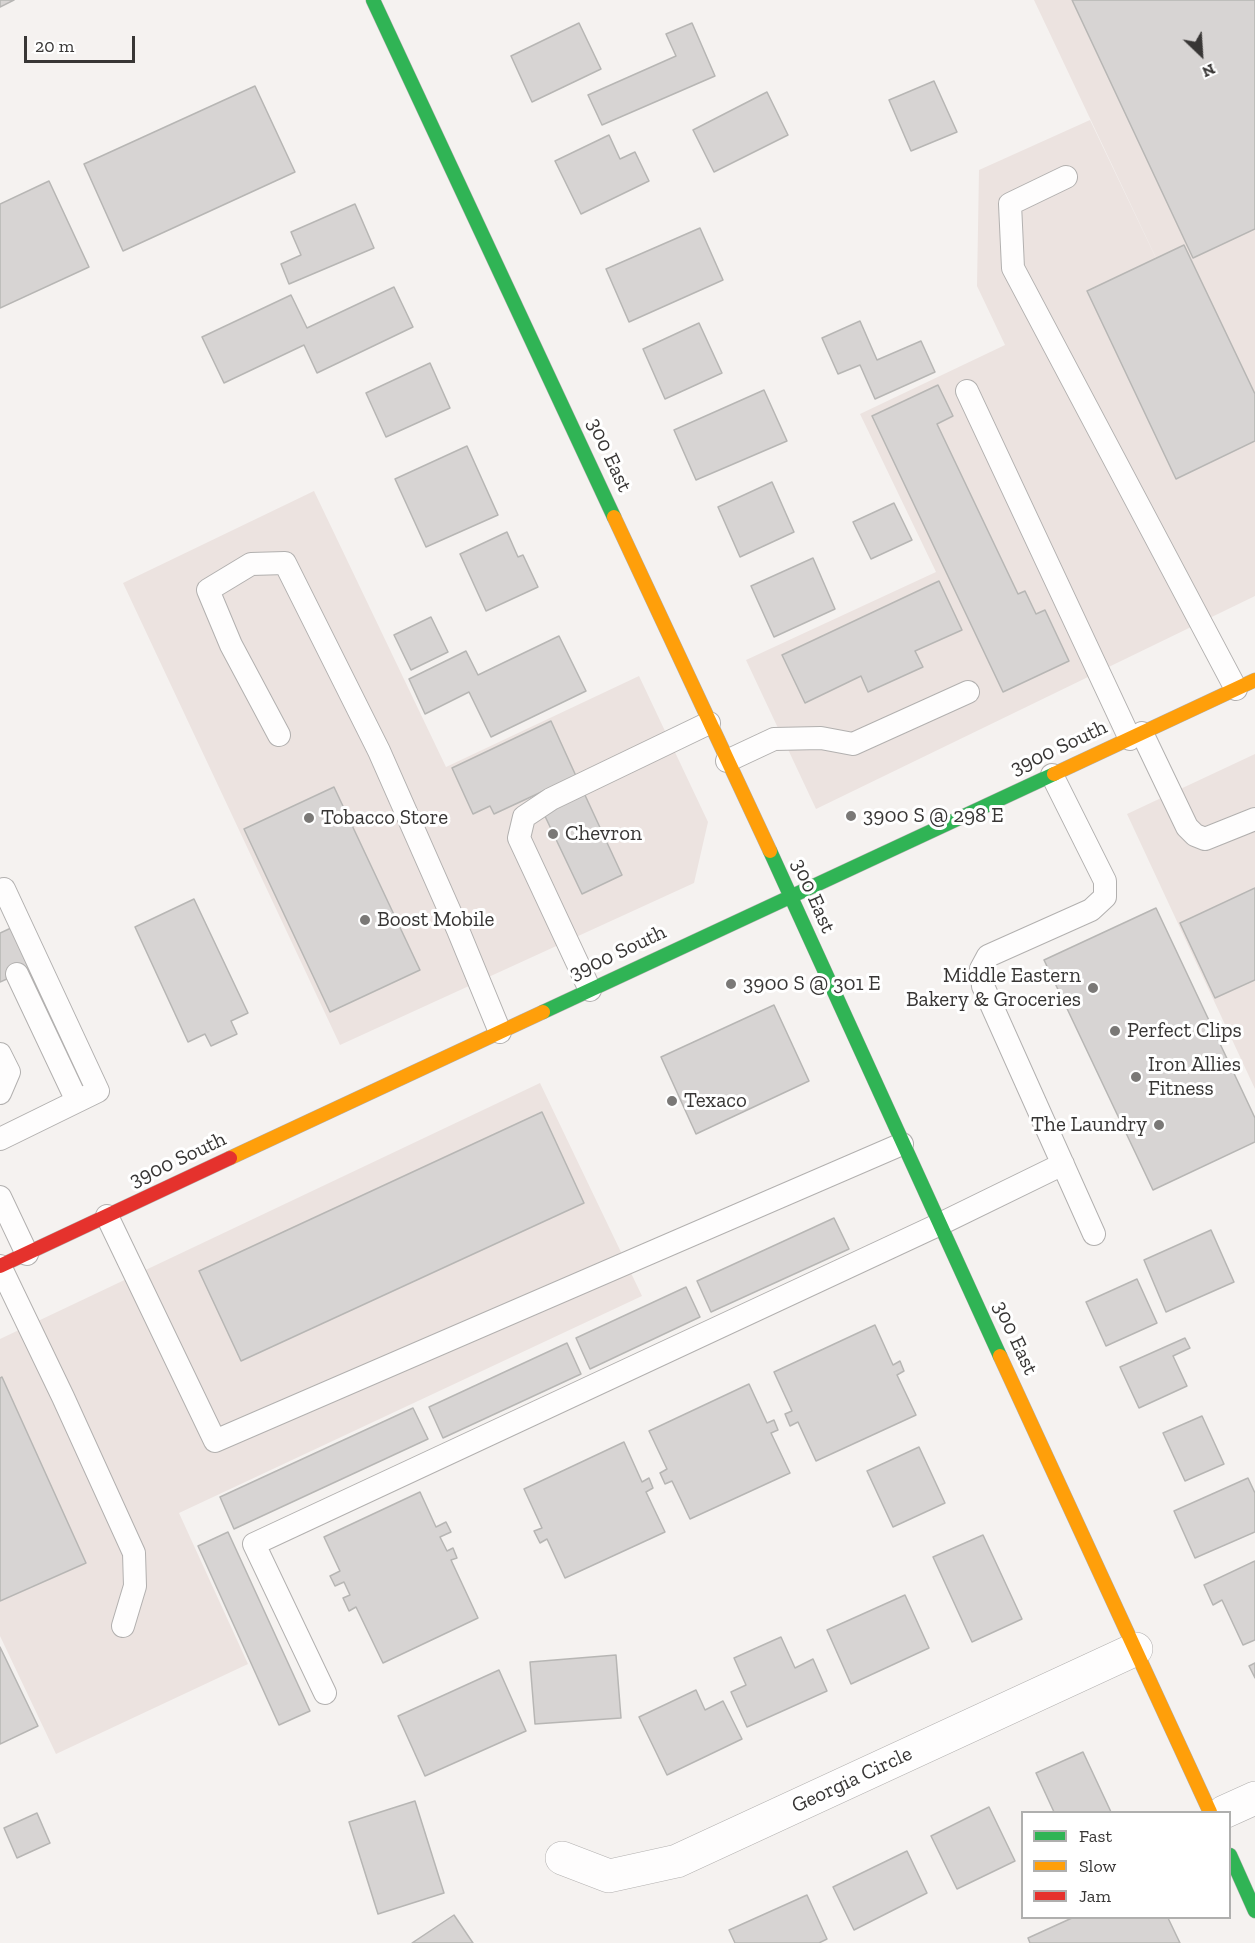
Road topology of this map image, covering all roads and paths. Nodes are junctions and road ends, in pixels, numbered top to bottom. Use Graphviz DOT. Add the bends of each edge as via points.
graph roads {
  1 [pos="373,0"];
  2 [pos="1066,177"];
  3 [pos="967,391"];
  4 [pos="1245,685"];
  5 [pos="968,692"];
  6 [pos="709,723"];
  7 [pos="279,735"];
  8 [pos="1136,736"];
  9 [pos="727,761"];
  10 [pos="1052,775"];
  11 [pos="1255,819"];
  12 [pos="0,891"];
  13 [pos="790,896"];
  14 [pos="17,974"];
  15 [pos="590,990"];
  16 [pos="500,1032"];
  17 [pos="0,1054"];
  18 [pos="0,1093"];
  19 [pos="77,1101"];
  20 [pos="2,1132"];
  21 [pos="902,1144"];
  22 [pos="1063,1164"];
  23 [pos="0,1197"];
  24 [pos="107,1216"];
  25 [pos="939,1224"];
  26 [pos="1094,1234"];
  27 [pos="27,1254"];
  28 [pos="0,1266"];
  29 [pos="123,1626"];
  30 [pos="1136,1648"];
  31 [pos="325,1693"];
  32 [pos="1255,1798"];
  33 [pos="1210,1811"];
  34 [pos="1226,1811"];
  35 [pos="1231,1857"];
  36 [pos="562,1858"];
  37 [pos="1255,1911"];
  1 -- 6 [label="street, 300 East"];
  2 -- 4 [label="lane" via="1010,204 1013,268"];
  3 -- 8 [label="lane"];
  4 -- 8 [label="street, 3900 South"];
  5 -- 9 [label="lane" via="853,744 820,738 774,739"];
  6 -- 9 [label="street, 300 East"];
  6 -- 15 [label="lane" via="551,799 524,817 519,838"];
  7 -- 16 [label="lane" via="231,645 208,590 251,564 285,563 379,751"];
  8 -- 10 [label="street, 3900 South"];
  8 -- 11 [label="lane" via="1195,835 1205,839"];
  9 -- 13 [label="street, 300 East"];
  10 -- 13 [label="street, 3900 South"];
  10 -- 22 [label="lane" via="1105,881 1105,897 1091,910 987,956 981,969 983,986"];
  12 -- 19 [label="lane" via="4,889 98,1091"];
  13 -- 15 [label="street, 3900 South"];
  13 -- 21 [label="street, 300 East"];
  14 -- 19 [label="lane"];
  15 -- 16 [label="street, 3900 South"];
  16 -- 24 [label="street, 3900 South"];
  17 -- 18 [label="lane" via="9,1072"];
  19 -- 20 [label="lane"];
  21 -- 24 [label="lane" via="215,1441"];
  21 -- 25 [label="street, 300 East"];
  22 -- 25 [label="lane"];
  22 -- 26 [label="lane"];
  23 -- 27 [label="lane"];
  24 -- 27 [label="street, 3900 South"];
  25 -- 30 [label="street, 300 East"];
  25 -- 31 [label="lane" via="254,1544"];
  27 -- 28 [label="street, 3900 South"];
  28 -- 29 [label="lane" via="134,1553 135,1586"];
  30 -- 33 [label="street, 300 East"];
  30 -- 36 [label="street, Georgia Circle" via="677,1861 609,1876"];
  32 -- 34 [label="street"];
  35 -- 37 [label="street"];
}
